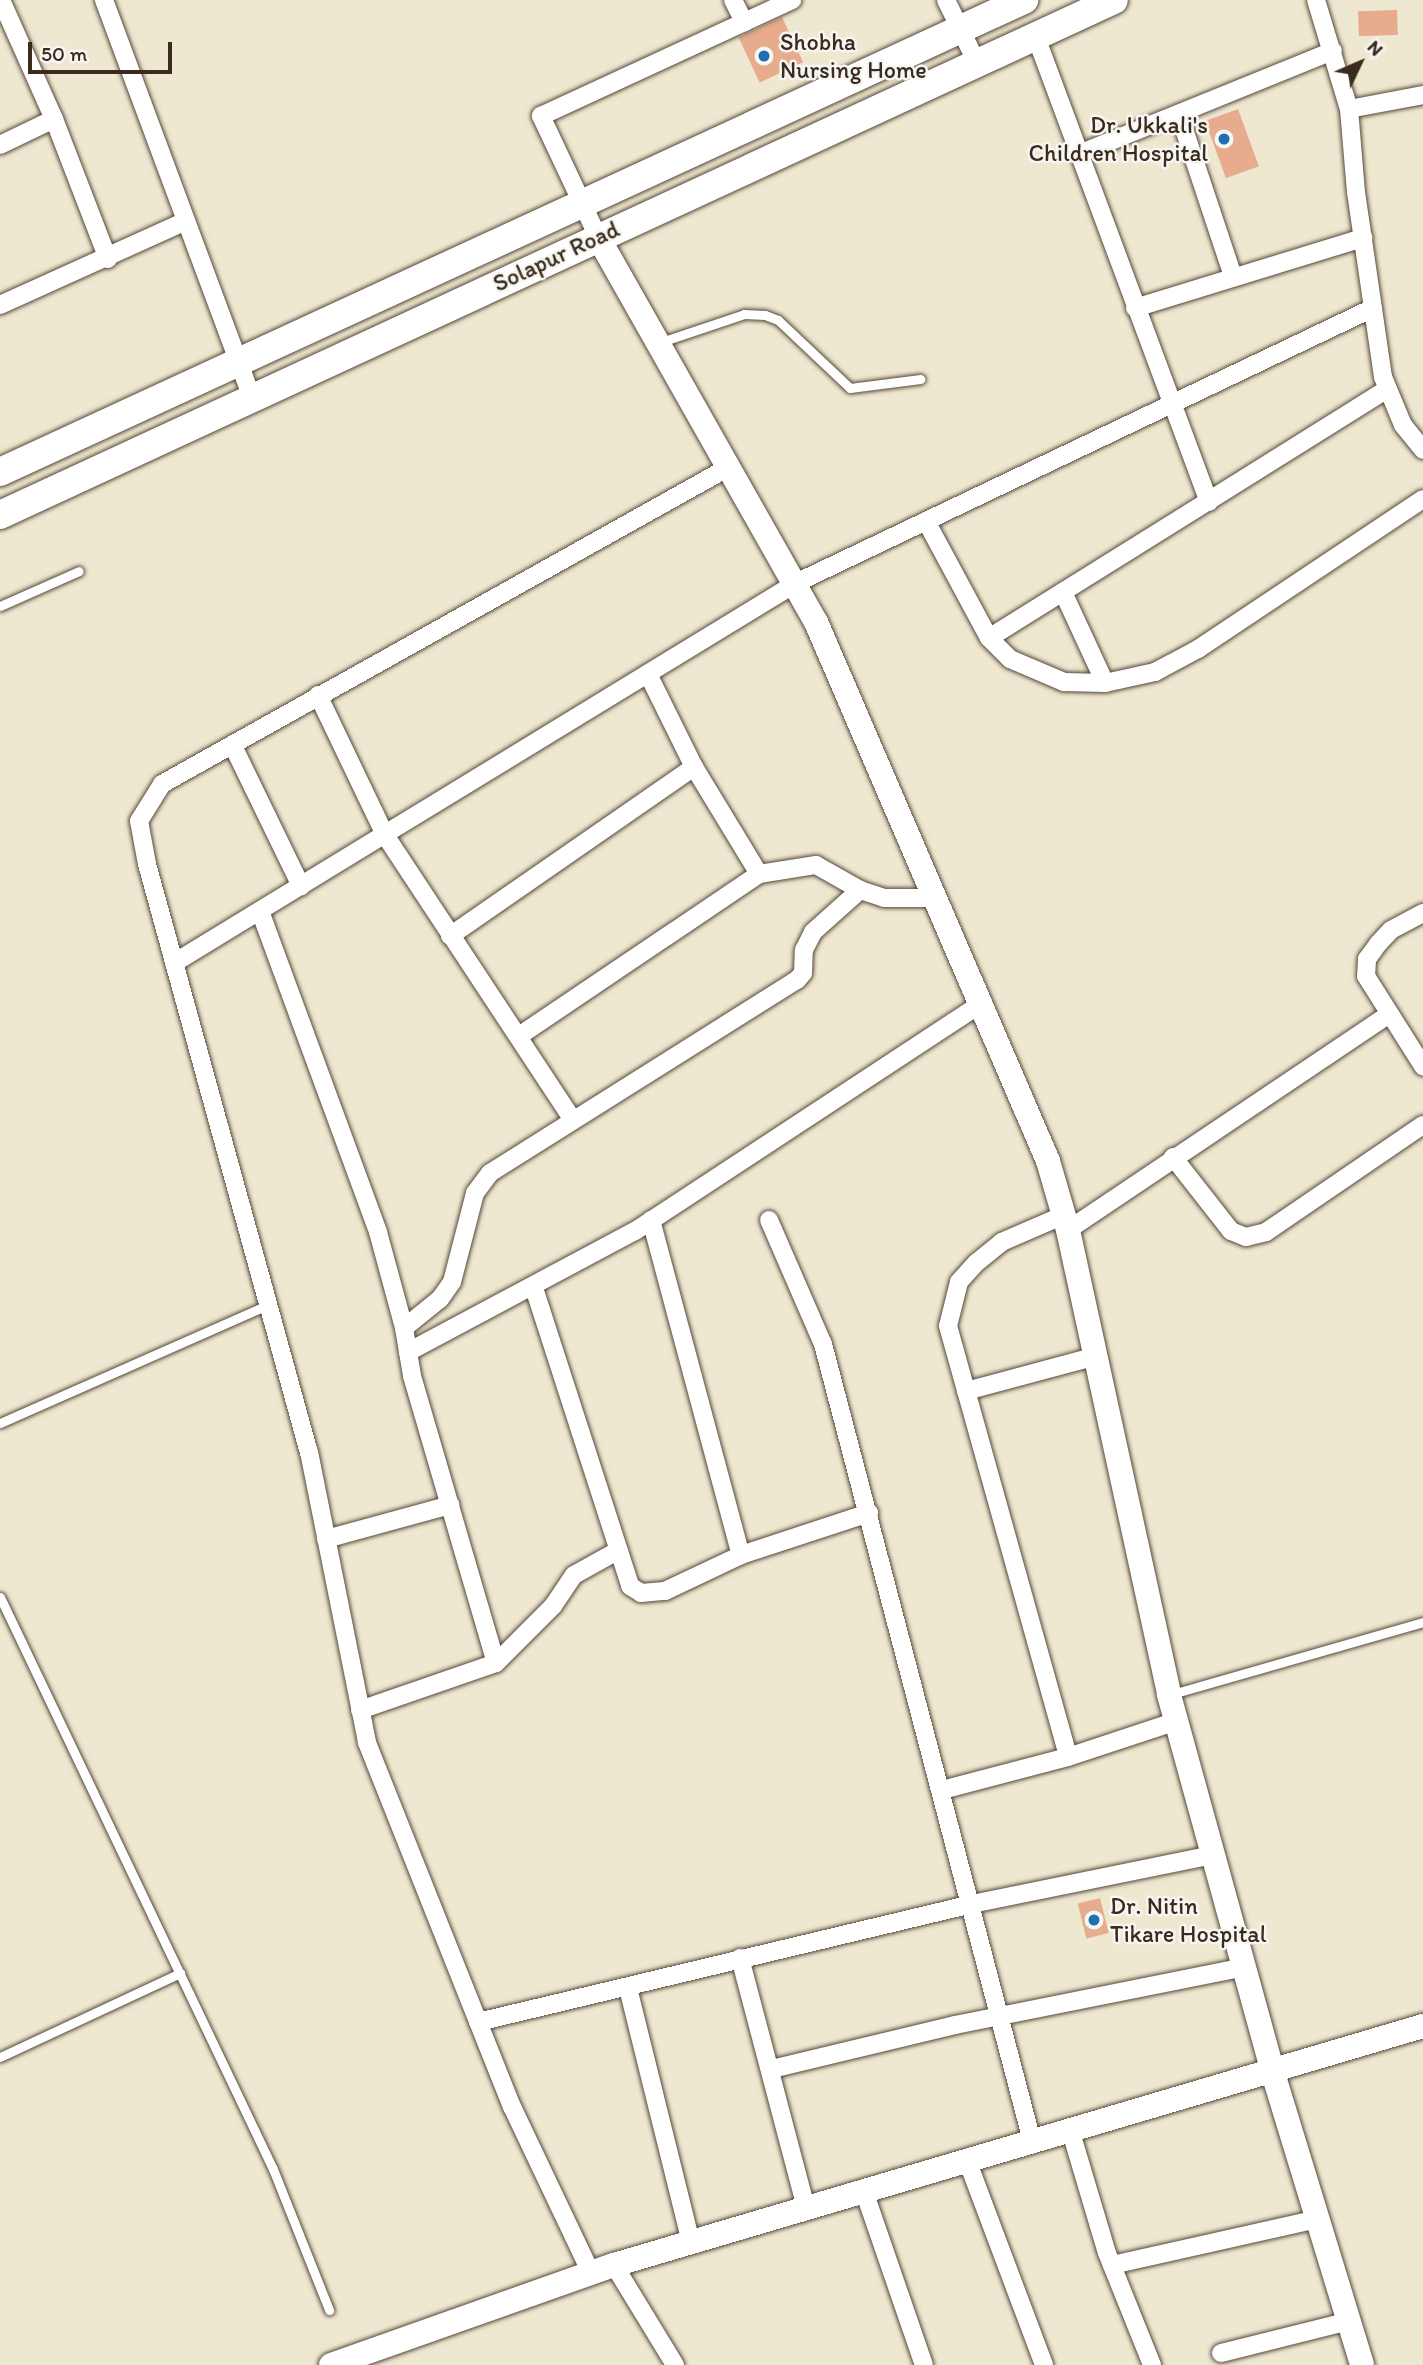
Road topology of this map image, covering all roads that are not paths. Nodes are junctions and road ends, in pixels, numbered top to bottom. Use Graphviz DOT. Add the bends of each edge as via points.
graph roads {
  1 [pos="1,0"];
  2 [pos="104,0"];
  3 [pos="733,0"];
  4 [pos="792,0"];
  5 [pos="946,0"];
  6 [pos="1024,0"];
  7 [pos="1114,0"];
  8 [pos="1316,0"];
  9 [pos="744,22"];
  10 [pos="960,28"];
  11 [pos="1036,37"];
  12 [pos="1334,51"];
  13 [pos="977,62"];
  14 [pos="1423,95"];
  15 [pos="1349,109"];
  16 [pos="1179,114"];
  17 [pos="54,119"];
  18 [pos="0,145"];
  19 [pos="1079,154"];
  20 [pos="582,202"];
  21 [pos="186,221"];
  22 [pos="598,237"];
  23 [pos="1363,238"];
  24 [pos="108,259"];
  25 [pos="1233,276"];
  26 [pos="0,305"];
  27 [pos="1373,307"];
  28 [pos="1136,308"];
  29 [pos="661,342"];
  30 [pos="239,360"];
  31 [pos="920,379"];
  32 [pos="1388,389"];
  33 [pos="253,397"];
  34 [pos="1171,404"];
  35 [pos="1423,450"];
  36 [pos="729,467"];
  37 [pos="0,472"];
  38 [pos="1423,499"];
  39 [pos="1209,502"];
  40 [pos="0,515"];
  41 [pos="926,522"];
  42 [pos="79,571"];
  43 [pos="796,583"];
  44 [pos="1063,592"];
  45 [pos="0,607"];
  46 [pos="989,638"];
  47 [pos="648,674"];
  48 [pos="1105,683"];
  49 [pos="318,695"];
  50 [pos="233,746"];
  51 [pos="694,767"];
  52 [pos="385,835"];
  53 [pos="759,874"];
  54 [pos="301,886"];
  55 [pos="860,890"];
  56 [pos="934,898"];
  57 [pos="260,911"];
  58 [pos="1423,913"];
  59 [pos="450,936"];
  60 [pos="174,963"];
  61 [pos="980,1004"];
  62 [pos="1389,1014"];
  63 [pos="519,1036"];
  64 [pos="1423,1066"];
  65 [pos="572,1119"];
  66 [pos="1423,1125"];
  67 [pos="1172,1157"];
  68 [pos="651,1220"];
  69 [pos="769,1220"];
  70 [pos="1066,1223"];
  71 [pos="534,1288"];
  72 [pos="268,1305"];
  73 [pos="404,1328"];
  74 [pos="408,1352"];
  75 [pos="1093,1357"];
  76 [pos="966,1391"];
  77 [pos="0,1423"];
  78 [pos="450,1505"];
  79 [pos="869,1513"];
  80 [pos="327,1539"];
  81 [pos="619,1550"];
  82 [pos="741,1555"];
  83 [pos="0,1597"];
  84 [pos="1423,1622"];
  85 [pos="496,1662"];
  86 [pos="1168,1695"];
  87 [pos="360,1710"];
  88 [pos="1177,1721"];
  89 [pos="1068,1757"];
  90 [pos="943,1790"];
  91 [pos="1213,1855"];
  92 [pos="972,1904"];
  93 [pos="740,1958"];
  94 [pos="1244,1967"];
  95 [pos="180,1973"];
  96 [pos="628,1989"];
  97 [pos="1001,2016"];
  98 [pos="478,2022"];
  99 [pos="1423,2026"];
  100 [pos="0,2056"];
  101 [pos="772,2069"];
  102 [pos="1272,2070"];
  103 [pos="1070,2129"];
  104 [pos="1032,2141"];
  105 [pos="967,2160"];
  106 [pos="864,2191"];
  107 [pos="806,2208"];
  108 [pos="1318,2219"];
  109 [pos="691,2242"];
  110 [pos="1112,2265"];
  111 [pos="603,2269"];
  112 [pos="329,2310"];
  113 [pos="1349,2320"];
  114 [pos="1221,2353"];
  115 [pos="331,2365"];
  116 [pos="676,2365"];
  117 [pos="924,2365"];
  118 [pos="1044,2365"];
  119 [pos="1152,2365"];
  120 [pos="1363,2365"];
  1 -- 17 [label="street"];
  2 -- 21 [label="street"];
  3 -- 9 [label="street"];
  4 -- 9 [label="street"];
  5 -- 10 [label="street"];
  6 -- 10 [label="main road, Solapur Road"];
  7 -- 11 [label="main road, Solapur Road"];
  8 -- 12 [label="street"];
  9 -- 20 [label="street" via="541,116"];
  10 -- 13 [label="street"];
  10 -- 20 [label="main road, Solapur Road"];
  11 -- 13 [label="main road, Solapur Road"];
  11 -- 19 [label="street"];
  12 -- 15 [label="street"];
  12 -- 16 [label="street"];
  13 -- 22 [label="main road, Solapur Road"];
  14 -- 15 [label="street"];
  15 -- 23 [label="street"];
  16 -- 19 [label="street"];
  16 -- 25 [label="street"];
  17 -- 18 [label="street"];
  17 -- 24 [label="street"];
  19 -- 28 [label="street"];
  20 -- 22 [label="street"];
  20 -- 30 [label="main road, Solapur Road"];
  21 -- 24 [label="street"];
  21 -- 30 [label="street"];
  22 -- 29 [label="street"];
  22 -- 33 [label="main road, Solapur Road"];
  23 -- 25 [label="street"];
  23 -- 27 [label="street"];
  24 -- 26 [label="street"];
  25 -- 28 [label="street"];
  27 -- 32 [label="street"];
  27 -- 34 [label="street"];
  28 -- 34 [label="street"];
  29 -- 31 [label="lane" via="744,314 765,314 778,320 850,388"];
  29 -- 36 [label="street"];
  30 -- 33 [label="street"];
  30 -- 37 [label="main road, Solapur Road"];
  32 -- 35 [label="street" via="1403,425"];
  32 -- 39 [label="street"];
  33 -- 40 [label="main road, Solapur Road"];
  34 -- 39 [label="street"];
  34 -- 41 [label="street"];
  36 -- 43 [label="street"];
  36 -- 49 [label="street"];
  38 -- 48 [label="street" via="1198,649 1155,672"];
  39 -- 44 [label="street"];
  41 -- 43 [label="street"];
  41 -- 46 [label="street"];
  42 -- 45 [label="lane"];
  43 -- 47 [label="street"];
  43 -- 56 [label="street"];
  44 -- 46 [label="street"];
  44 -- 48 [label="street"];
  46 -- 48 [label="street" via="1032,672 1063,682"];
  47 -- 51 [label="street"];
  47 -- 52 [label="street"];
  49 -- 50 [label="street"];
  49 -- 52 [label="street"];
  50 -- 54 [label="street"];
  50 -- 60 [label="street" via="162,784 139,821"];
  51 -- 53 [label="street"];
  51 -- 59 [label="street"];
  52 -- 54 [label="street"];
  52 -- 59 [label="street"];
  53 -- 55 [label="street" via="816,865"];
  53 -- 63 [label="street"];
  54 -- 57 [label="street"];
  55 -- 56 [label="street" via="896,900"];
  55 -- 65 [label="street" via="813,932 797,980"];
  56 -- 61 [label="street"];
  57 -- 60 [label="street"];
  57 -- 73 [label="street" via="379,1232"];
  58 -- 62 [label="street" via="1391,930 1367,959 1366,976"];
  59 -- 63 [label="street"];
  60 -- 72 [label="street"];
  61 -- 68 [label="street"];
  61 -- 70 [label="street" via="1048,1161"];
  62 -- 64 [label="street"];
  62 -- 67 [label="street"];
  63 -- 65 [label="street"];
  65 -- 73 [label="street" via="489,1173 475,1193 452,1282 440,1299"];
  66 -- 67 [label="street" via="1266,1232 1246,1237 1231,1231"];
  67 -- 70 [label="street"];
  68 -- 71 [label="street"];
  68 -- 82 [label="street"];
  69 -- 79 [label="street" via="823,1344"];
  70 -- 75 [label="street"];
  70 -- 76 [label="street" via="1002,1242 959,1282 948,1326"];
  71 -- 74 [label="street"];
  71 -- 81 [label="street"];
  72 -- 77 [label="lane"];
  72 -- 80 [label="street" via="309,1453"];
  73 -- 74 [label="street"];
  74 -- 78 [label="street"];
  75 -- 76 [label="street"];
  75 -- 86 [label="street"];
  76 -- 89 [label="street"];
  78 -- 80 [label="street"];
  78 -- 85 [label="street"];
  79 -- 82 [label="street"];
  79 -- 90 [label="street"];
  80 -- 87 [label="street"];
  81 -- 82 [label="street" via="630,1586 654,1593"];
  81 -- 85 [label="street" via="574,1575 553,1606"];
  83 -- 95 [label="lane"];
  84 -- 86 [label="lane"];
  85 -- 87 [label="street"];
  86 -- 88 [label="street"];
  87 -- 98 [label="street" via="391,1812"];
  88 -- 89 [label="street"];
  88 -- 91 [label="street"];
  89 -- 90 [label="street"];
  90 -- 92 [label="street"];
  91 -- 92 [label="street"];
  91 -- 94 [label="street"];
  92 -- 93 [label="street"];
  92 -- 97 [label="street"];
  93 -- 96 [label="street"];
  93 -- 101 [label="street"];
  94 -- 97 [label="street"];
  94 -- 102 [label="street"];
  95 -- 100 [label="lane"];
  95 -- 112 [label="lane" via="273,2169"];
  96 -- 98 [label="street"];
  96 -- 109 [label="street"];
  97 -- 101 [label="street"];
  97 -- 104 [label="street"];
  98 -- 111 [label="street"];
  99 -- 102 [label="street"];
  101 -- 107 [label="street"];
  102 -- 103 [label="street"];
  102 -- 108 [label="street"];
  103 -- 104 [label="street"];
  103 -- 110 [label="street"];
  104 -- 105 [label="street"];
  105 -- 106 [label="street"];
  105 -- 118 [label="street"];
  106 -- 107 [label="street"];
  106 -- 117 [label="street"];
  107 -- 109 [label="street"];
  108 -- 110 [label="street"];
  108 -- 113 [label="street"];
  109 -- 111 [label="street"];
  110 -- 119 [label="street"];
  111 -- 115 [label="street"];
  111 -- 116 [label="street"];
  113 -- 114 [label="street"];
  113 -- 120 [label="street"];
}
